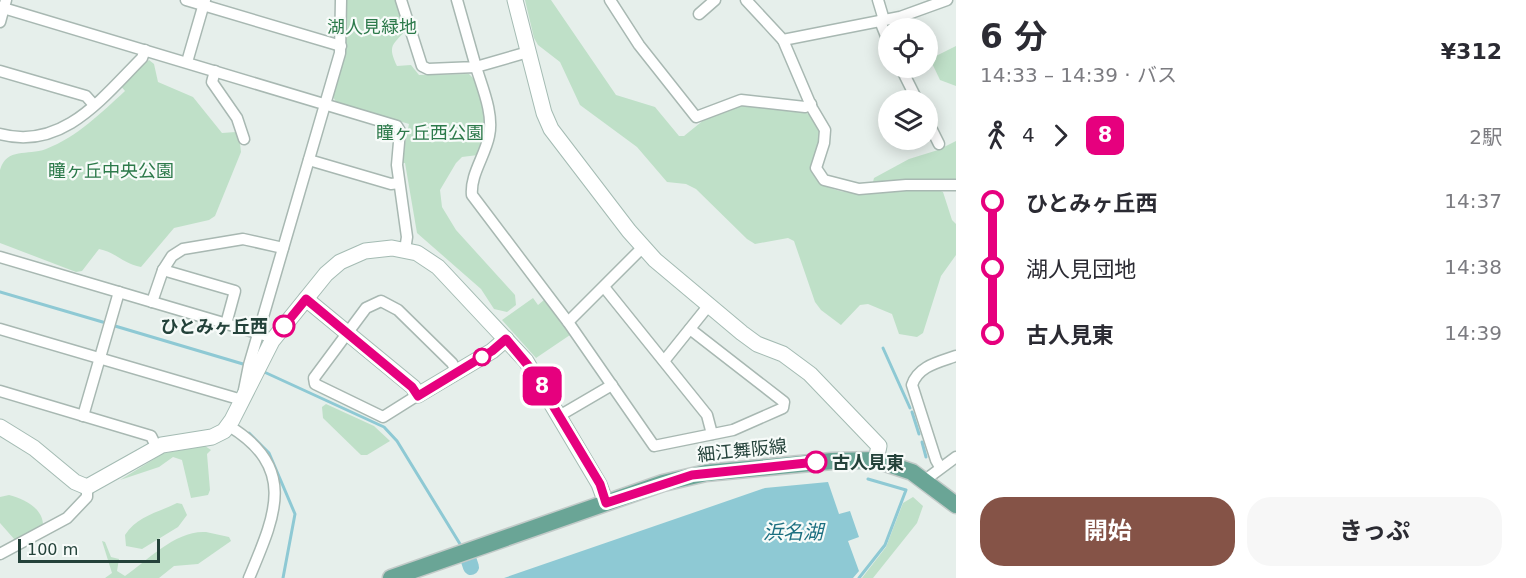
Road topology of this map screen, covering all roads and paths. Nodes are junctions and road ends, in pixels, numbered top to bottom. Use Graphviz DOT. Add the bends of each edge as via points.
graph roads {
  1 [pos="186,0"];
  2 [pos="341,0"];
  3 [pos="401,0"];
  4 [pos="457,0"];
  5 [pos="515,0"];
  6 [pos="610,0"];
  7 [pos="715,0"];
  8 [pos="746,0"];
  9 [pos="878,0"];
  10 [pos="947,0"];
  11 [pos="204,2"];
  12 [pos="3,5"];
  13 [pos="699,14"];
  14 [pos="882,18"];
  15 [pos="891,18"];
  16 [pos="878,21"];
  17 [pos="0,22"];
  18 [pos="783,40"];
  19 [pos="341,46"];
  20 [pos="145,50"];
  21 [pos="528,52"];
  22 [pos="187,62"];
  23 [pos="476,67"];
  24 [pos="214,70"];
  25 [pos="0,71"];
  26 [pos="326,103"];
  27 [pos="811,104"];
  28 [pos="94,105"];
  29 [pos="0,134"];
  30 [pos="244,139"];
  31 [pos="309,160"];
  32 [pos="399,183"];
  33 [pos="956,185"];
  34 [pos="643,247"];
  35 [pos="284,248"];
  36 [pos="405,250"];
  37 [pos="0,257"];
  38 [pos="163,270"];
  39 [pos="604,287"];
  40 [pos="119,292"];
  41 [pos="306,299"];
  42 [pos="153,302"];
  43 [pos="709,305"];
  44 [pos="568,322"];
  45 [pos="226,324"];
  46 [pos="0,328"];
  47 [pos="690,329"];
  48 [pos="258,333"];
  49 [pos="347,333"];
  50 [pos="274,338"];
  51 [pos="506,339"];
  52 [pos="956,356"];
  53 [pos="100,358"];
  54 [pos="664,361"];
  55 [pos="457,372"];
  56 [pos="612,385"];
  57 [pos="0,391"];
  58 [pos="418,396"];
  59 [pos="242,400"];
  60 [pos="83,416"];
  61 [pos="559,416"];
  62 [pos="229,426"];
  63 [pos="0,427"];
  64 [pos="712,435"];
  65 [pos="157,448"];
  66 [pos="956,457"];
  67 [pos="876,460"];
  68 [pos="940,467"];
  69 [pos="925,480"];
  70 [pos="87,487"];
  71 [pos="606,503"];
  72 [pos="956,505"];
  73 [pos="0,554"];
  74 [pos="249,578"];
  75 [pos="391,578"];
  1 -- 11 [label="street"];
  2 -- 19 [label="street"];
  3 -- 23 [label="street" via="422,66"];
  4 -- 23 [label="street"];
  5 -- 21 [label="street"];
  6 -- 27 [label="street" via="639,45 696,117 741,100 805,107"];
  7 -- 13 [label="street"];
  8 -- 18 [label="street"];
  9 -- 14 [label="street"];
  10 -- 15 [label="street"];
  11 -- 19 [label="street"];
  11 -- 22 [label="street"];
  12 -- 17 [label="street"];
  12 -- 20 [label="street"];
  16 -- 18 [label="street"];
  18 -- 27 [label="street"];
  19 -- 26 [label="street"];
  20 -- 22 [label="street"];
  20 -- 28 [label="street"];
  21 -- 23 [label="street"];
  21 -- 34 [label="street" via="551,129"];
  22 -- 24 [label="street"];
  23 -- 44 [label="street" via="490,130 473,180 472,195"];
  24 -- 26 [label="street"];
  24 -- 30 [label="street" via="212,82 237,118"];
  25 -- 28 [label="street" via="86,96"];
  26 -- 31 [label="street"];
  26 -- 32 [label="street" via="397,126 401,138 396,159"];
  27 -- 33 [label="street" via="825,130 816,168 824,180 859,189"];
  28 -- 29 [label="street" via="74,123 52,133 28,137"];
  31 -- 32 [label="street"];
  31 -- 35 [label="street"];
  32 -- 36 [label="street" via="407,237"];
  34 -- 39 [label="street"];
  34 -- 43 [label="street"];
  35 -- 38 [label="street" via="243,239 190,248 172,256"];
  35 -- 48 [label="street"];
  36 -- 41 [label="street" via="383,248 348,257 332,268"];
  36 -- 51 [label="street" via="438,267"];
  37 -- 40 [label="street"];
  38 -- 42 [label="street"];
  38 -- 45 [label="street" via="235,291"];
  39 -- 44 [label="street"];
  39 -- 54 [label="street"];
  40 -- 42 [label="street"];
  40 -- 53 [label="street"];
  41 -- 49 [label="street"];
  41 -- 50 [label="street"];
  42 -- 45 [label="street"];
  43 -- 47 [label="street"];
  43 -- 67 [label="street" via="749,339 783,354 810,374 879,446"];
  44 -- 56 [label="street"];
  45 -- 48 [label="street"];
  46 -- 53 [label="street"];
  47 -- 54 [label="street"];
  47 -- 64 [label="street" via="784,402 783,408"];
  48 -- 50 [label="street"];
  48 -- 59 [label="street"];
  49 -- 55 [label="street" via="370,304 386,302"];
  49 -- 58 [label="street"];
  49 -- 58 [label="street" via="314,378 315,384 383,417"];
  50 -- 59 [label="street"];
  51 -- 55 [label="street"];
  51 -- 61 [label="street" via="526,361"];
  52 -- 68 [label="street" via="924,368 912,385"];
  53 -- 59 [label="street"];
  53 -- 60 [label="street"];
  54 -- 64 [label="street" via="708,415"];
  55 -- 58 [label="street"];
  56 -- 61 [label="street"];
  56 -- 64 [label="street" via="654,446"];
  57 -- 60 [label="street"];
  59 -- 62 [label="street"];
  60 -- 65 [label="street" via="151,436"];
  61 -- 71 [label="street" via="600,484"];
  62 -- 65 [label="street" via="212,437"];
  62 -- 74 [label="street" via="263,453 274,490 274,515"];
  63 -- 70 [label="street"];
  65 -- 70 [label="street"];
  66 -- 68 [label="street"];
  67 -- 69 [label="main road, 細江舞阪線" via="901,466"];
  67 -- 71 [label="main road, 細江舞阪線" via="706,472 670,480"];
  68 -- 69 [label="street"];
  69 -- 72 [label="main road, 細江舞阪線"];
  70 -- 73 [label="street" via="87,497 71,515"];
  71 -- 75 [label="main road, 細江舞阪線"];
}
